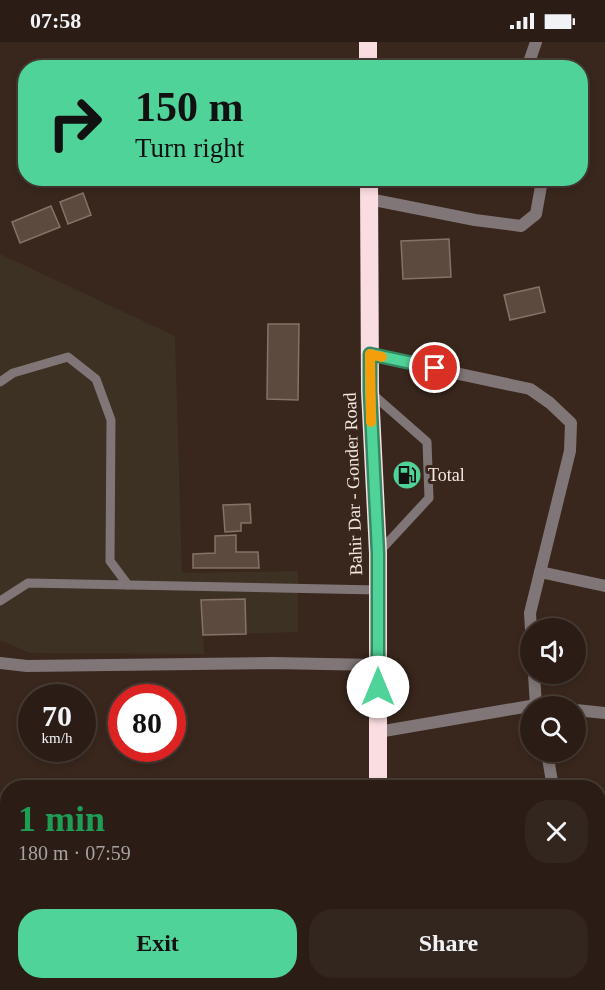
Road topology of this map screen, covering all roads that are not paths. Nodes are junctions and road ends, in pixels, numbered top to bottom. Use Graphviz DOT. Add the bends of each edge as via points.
graph roads {
  1 [pos="368,42"];
  2 [pos="536,42"];
  3 [pos="368,60"];
  4 [pos="530,60"];
  5 [pos="369,186"];
  6 [pos="541,186"];
  7 [pos="369,199"];
  8 [pos="370,354"];
  9 [pos="0,382"];
  10 [pos="370,391"];
  11 [pos="378,553"];
  12 [pos="540,572"];
  13 [pos="128,585"];
  14 [pos="605,586"];
  15 [pos="378,590"];
  16 [pos="0,601"];
  17 [pos="530,618"];
  18 [pos="0,663"];
  19 [pos="378,665"];
  20 [pos="520,709"];
  21 [pos="586,711"];
  22 [pos="605,713"];
  23 [pos="378,732"];
  24 [pos="549,762"];
  25 [pos="378,780"];
  26 [pos="552,780"];
  1 -- 3 [label="highway"];
  2 -- 4 [label="street"];
  5 -- 7 [label="highway, Bahir Dar - Gonder Road"];
  6 -- 7 [label="street" via="536,214 521,226"];
  7 -- 8 [label="highway, Bahir Dar - Gonder Road"];
  8 -- 10 [label="highway, Bahir Dar - Gonder Road"];
  8 -- 12 [label="street" via="530,389 571,423 570,451"];
  9 -- 13 [label="lane" via="13,373 68,357 96,379 111,420 110,561"];
  10 -- 11 [label="highway, Bahir Dar - Gonder Road"];
  10 -- 11 [label="lane" via="428,442 429,498"];
  11 -- 15 [label="highway, Bahir Dar - Gonder Road"];
  12 -- 14 [label="street"];
  12 -- 17 [label="street"];
  13 -- 15 [label="lane"];
  13 -- 16 [label="lane" via="28,584"];
  15 -- 19 [label="highway, Bahir Dar - Gonder Road"];
  18 -- 19 [label="street"];
  19 -- 23 [label="highway, Bahir Dar - Gonder Road"];
  20 -- 23 [label="street"];
  21 -- 22 [label="street"];
  23 -- 25 [label="highway, Bahir Dar - Gonder Road"];
  24 -- 26 [label="street"];
}
